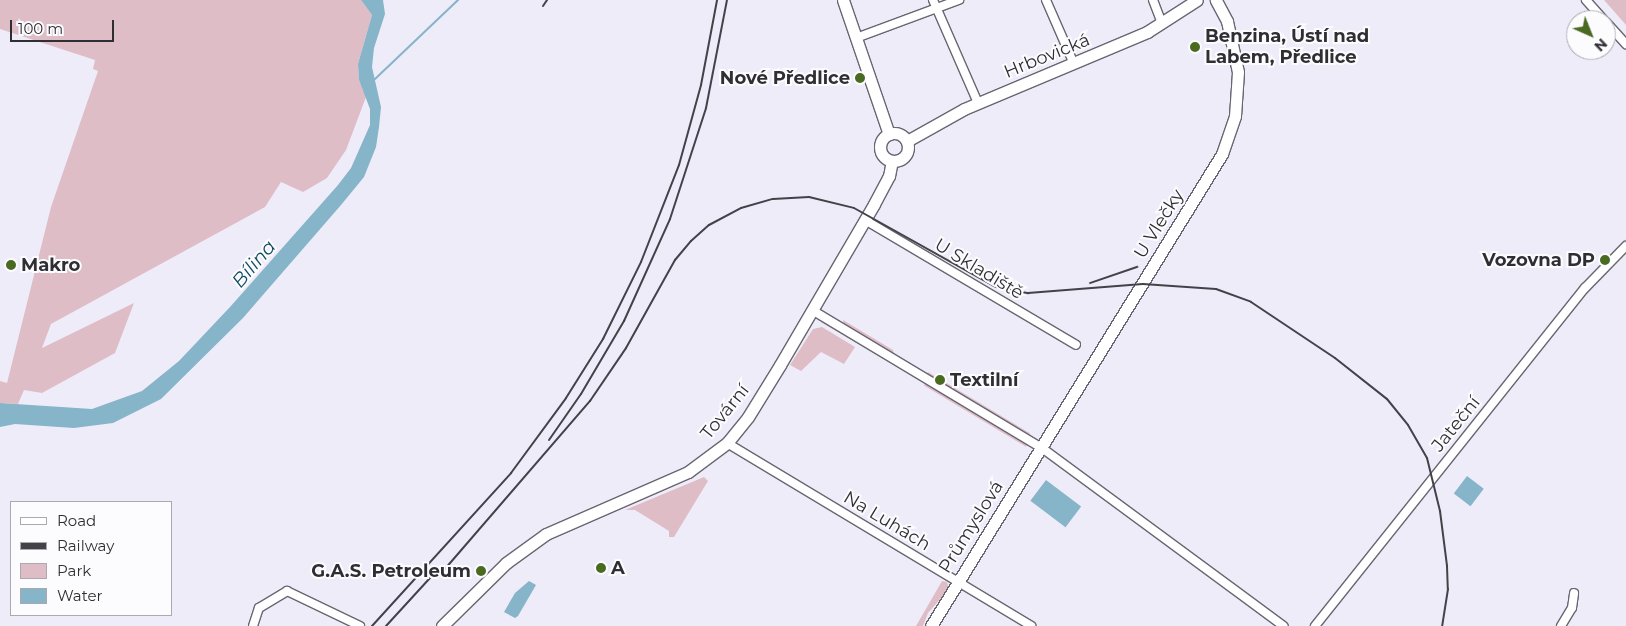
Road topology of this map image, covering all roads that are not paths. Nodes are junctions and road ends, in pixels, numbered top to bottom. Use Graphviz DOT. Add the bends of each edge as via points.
graph roads {
  1 [pos="843,0"];
  2 [pos="933,0"];
  3 [pos="959,0"];
  4 [pos="1046,0"];
  5 [pos="1153,0"];
  6 [pos="1197,0"];
  7 [pos="1216,0"];
  8 [pos="1586,0"];
  9 [pos="936,8"];
  10 [pos="1595,10"];
  11 [pos="1162,23"];
  12 [pos="1616,33"];
  13 [pos="856,38"];
  14 [pos="1626,44"];
  15 [pos="1074,64"];
  16 [pos="978,103"];
  17 [pos="889,134"];
  18 [pos="907,141"];
  19 [pos="892,161"];
  20 [pos="866,220"];
  21 [pos="1626,246"];
  22 [pos="812,310"];
  23 [pos="1076,345"];
  24 [pos="727,443"];
  25 [pos="1042,448"];
  26 [pos="958,582"];
  27 [pos="1574,593"];
  28 [pos="254,626"];
  29 [pos="360,626"];
  30 [pos="442,626"];
  31 [pos="931,626"];
  32 [pos="1031,626"];
  33 [pos="1283,626"];
  34 [pos="1315,626"];
  35 [pos="1561,626"];
  1 -- 13 [label="street"];
  2 -- 9 [label="street"];
  3 -- 9 [label="street"];
  4 -- 15 [label="street"];
  5 -- 11 [label="street"];
  6 -- 11 [label="street, Hrbovická"];
  7 -- 25 [label="street, U Vlečky" via="1227,21 1238,72 1235,116 1222,154"];
  8 -- 10 [label="street"];
  9 -- 13 [label="street"];
  9 -- 16 [label="street"];
  11 -- 15 [label="street, Hrbovická"];
  12 -- 14 [label="street"];
  13 -- 17 [label="street"];
  15 -- 16 [label="street, Hrbovická"];
  16 -- 18 [label="street, Hrbovická"];
  17 -- 18 [label="street" via="898,133"];
  17 -- 19 [label="street" via="883,138 880,149 882,155"];
  18 -- 19 [label="street" via="907,154"];
  19 -- 20 [label="street, Tovární" via="889,176"];
  20 -- 22 [label="street, Tovární"];
  20 -- 23 [label="street, U Skladiště"];
  21 -- 34 [label="street, Jateční" via="1579,296"];
  22 -- 24 [label="street, Tovární" via="762,395"];
  22 -- 25 [label="street"];
  24 -- 26 [label="street, Na Luhách"];
  24 -- 30 [label="street, Tovární" via="688,472 541,538 506,562"];
  25 -- 26 [label="street, Průmyslová"];
  25 -- 33 [label="street"];
  26 -- 31 [label="street, Průmyslová"];
  26 -- 32 [label="street, Na Luhách"];
  27 -- 35 [label="street" via="1572,608"];
  28 -- 29 [label="street" via="259,608 287,591"];
}
